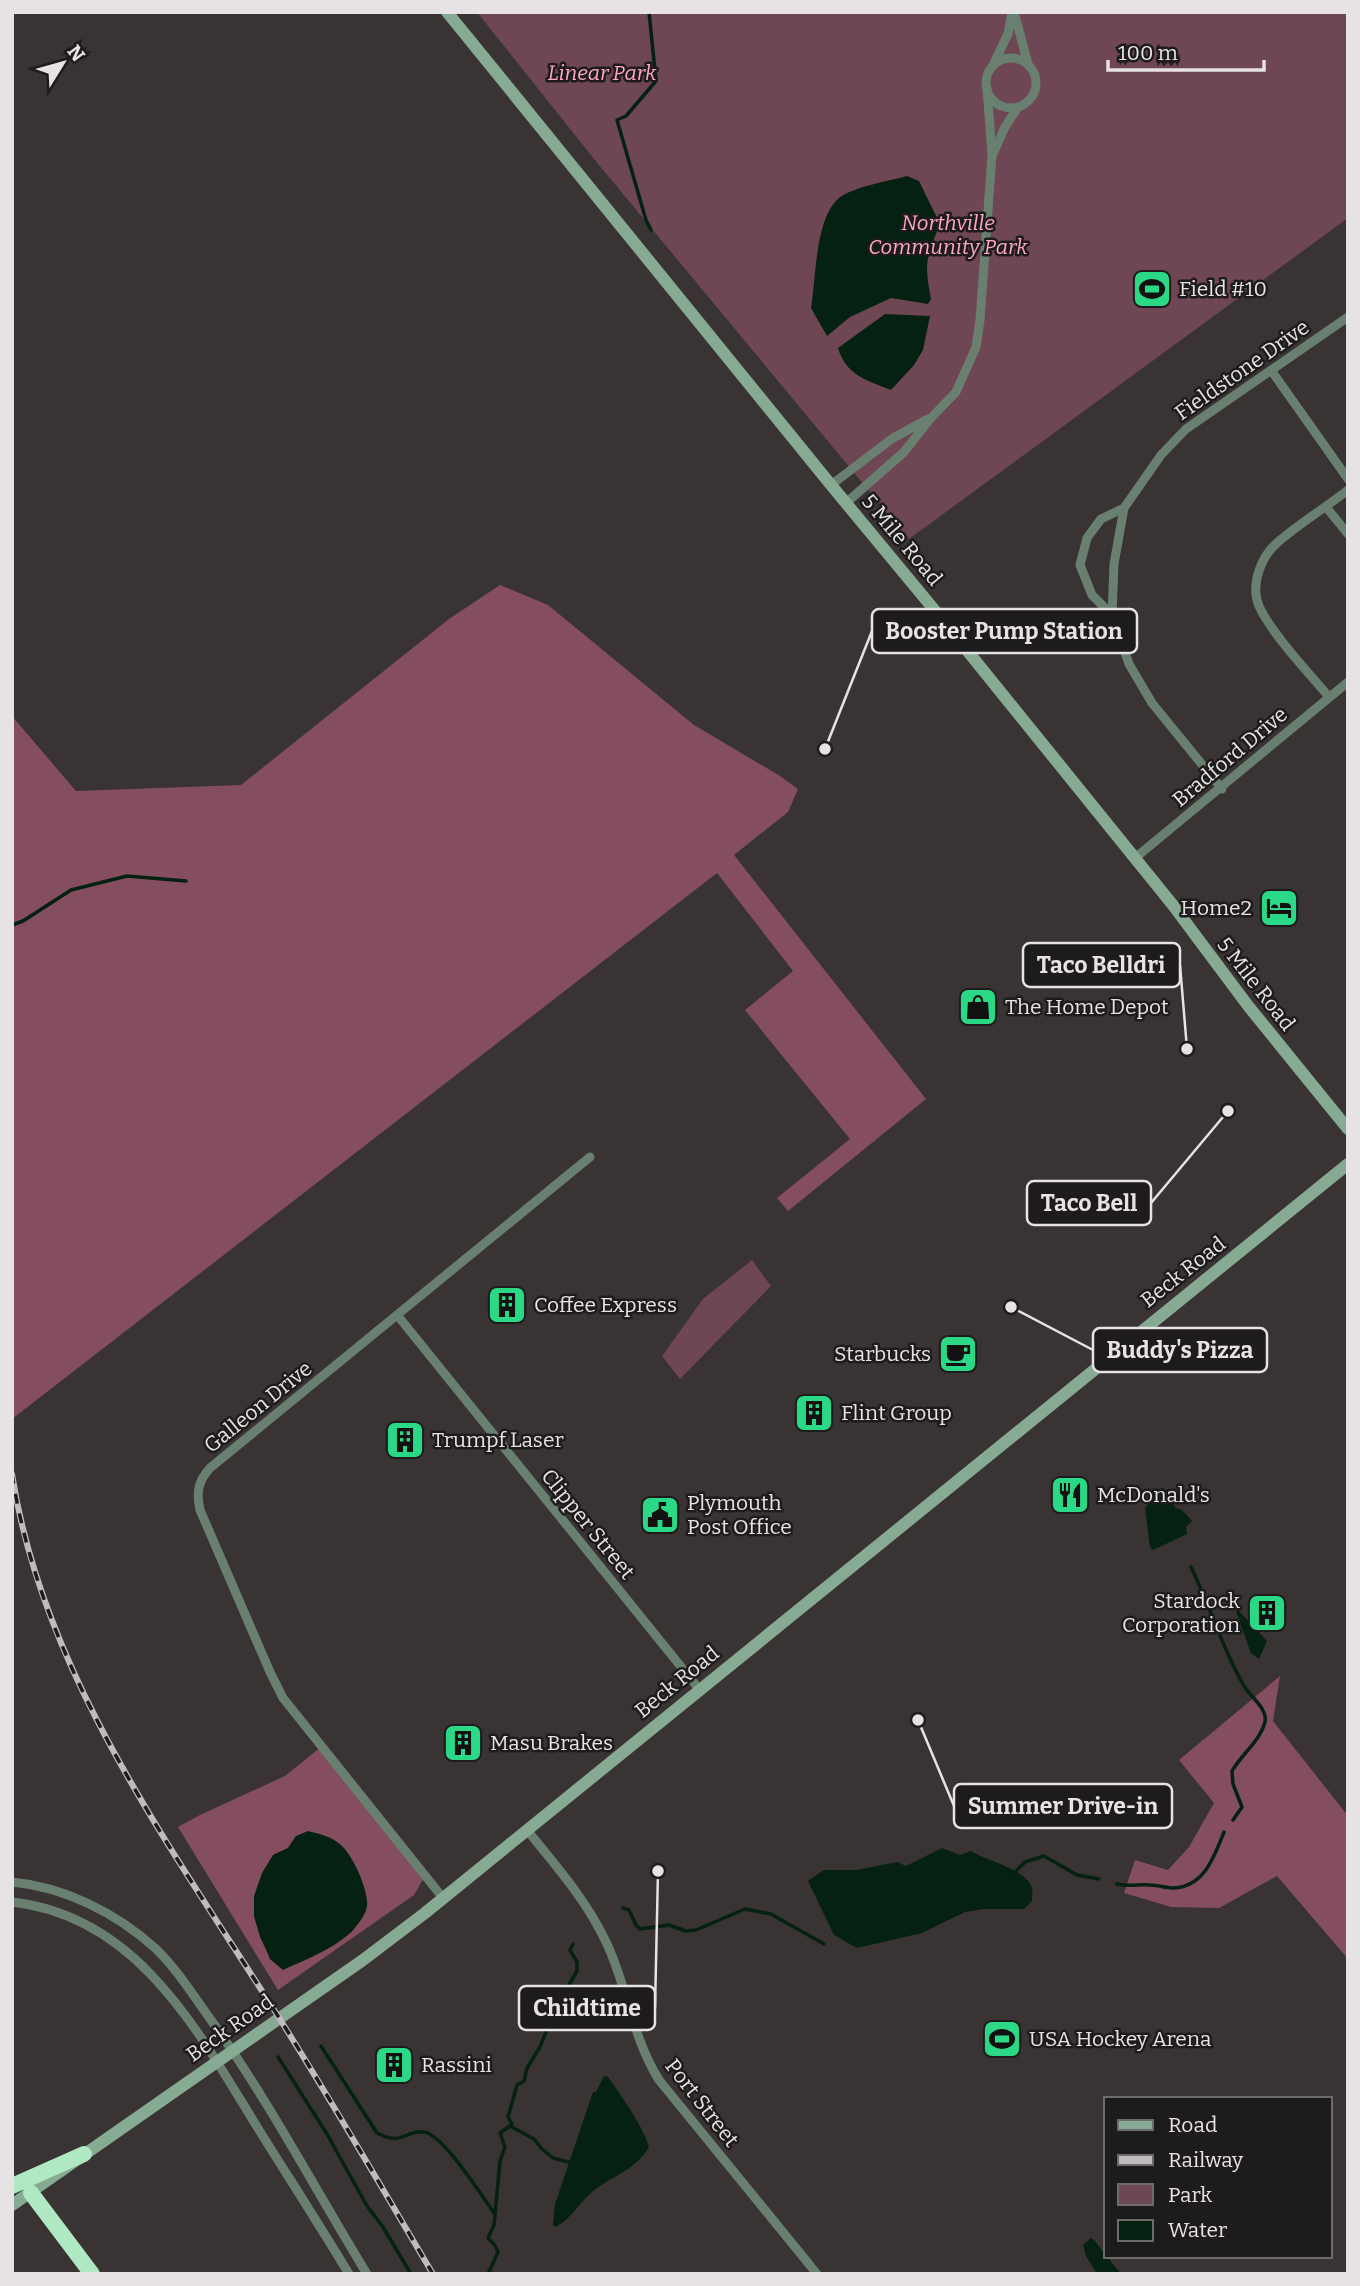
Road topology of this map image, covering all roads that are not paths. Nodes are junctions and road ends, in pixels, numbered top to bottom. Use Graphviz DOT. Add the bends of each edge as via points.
graph roads {
  1 [pos="447,12"];
  2 [pos="1013,12"];
  3 [pos="1028,64"];
  4 [pos="993,65"];
  5 [pos="986,88"];
  6 [pos="1018,107"];
  7 [pos="992,155"];
  8 [pos="1348,317"];
  9 [pos="1271,370"];
  10 [pos="930,419"];
  11 [pos="1348,479"];
  12 [pos="831,485"];
  13 [pos="1348,490"];
  14 [pos="846,503"];
  15 [pos="1326,507"];
  16 [pos="1124,508"];
  17 [pos="1348,534"];
  18 [pos="1112,615"];
  19 [pos="1348,682"];
  20 [pos="1329,697"];
  21 [pos="1222,789"];
  22 [pos="1135,858"];
  23 [pos="1348,1129"];
  24 [pos="590,1157"];
  25 [pos="1348,1164"];
  26 [pos="398,1316"];
  27 [pos="699,1689"];
  28 [pos="527,1830"];
  29 [pos="12,1882"];
  30 [pos="443,1898"];
  31 [pos="12,1902"];
  32 [pos="181,1979"];
  33 [pos="166,1991"];
  34 [pos="233,2051"];
  35 [pos="216,2062"];
  36 [pos="84,2154"];
  37 [pos="12,2186"];
  38 [pos="31,2193"];
  39 [pos="12,2206"];
  40 [pos="92,2274"];
  41 [pos="349,2274"];
  42 [pos="367,2274"];
  43 [pos="817,2274"];
  1 -- 12 [label="main road, 5 Mile Road"];
  2 -- 3 [label="street"];
  2 -- 4 [label="street"];
  3 -- 4 [label="street" via="1014,57"];
  3 -- 6 [label="street" via="1036,77 1035,92"];
  4 -- 5 [label="street"];
  5 -- 6 [label="street" via="995,102"];
  5 -- 7 [label="street"];
  6 -- 7 [label="street"];
  7 -- 10 [label="street" via="975,347 956,392"];
  8 -- 9 [label="street, Fieldstone Drive"];
  9 -- 11 [label="street"];
  9 -- 16 [label="street, Fieldstone Drive" via="1186,429 1161,455"];
  10 -- 12 [label="street" via="893,438"];
  10 -- 14 [label="street" via="904,452"];
  12 -- 14 [label="main road, 5 Mile Road"];
  13 -- 15 [label="street"];
  14 -- 22 [label="main road, 5 Mile Road"];
  15 -- 17 [label="street"];
  15 -- 20 [label="street" via="1276,543 1257,576 1258,604"];
  16 -- 18 [label="street, Fieldstone Drive" via="1114,564"];
  16 -- 18 [label="street" via="1101,519 1087,538 1080,565 1092,595"];
  18 -- 21 [label="street, Fieldstone Drive" via="1129,664 1152,702"];
  19 -- 20 [label="street, Bradford Drive"];
  20 -- 21 [label="street, Bradford Drive"];
  21 -- 22 [label="street, Bradford Drive"];
  22 -- 23 [label="main road, 5 Mile Road"];
  24 -- 26 [label="street, Galleon Drive"];
  25 -- 27 [label="main road, Beck Road"];
  26 -- 27 [label="street, Clipper Street"];
  26 -- 30 [label="street, Galleon Drive" via="210,1468 200,1482 197,1499 283,1698"];
  27 -- 28 [label="main road, Beck Road"];
  28 -- 30 [label="main road, Beck Road"];
  28 -- 43 [label="street, Port Street" via="585,1903 608,1946 640,2045 659,2080"];
  29 -- 32 [label="street" via="65,1894 108,1913 157,1950"];
  30 -- 34 [label="main road, Beck Road"];
  31 -- 33 [label="street" via="65,1915 99,1931 134,1956"];
  32 -- 33 [label="street"];
  32 -- 34 [label="street"];
  33 -- 35 [label="street"];
  34 -- 35 [label="main road, Beck Road"];
  34 -- 42 [label="street"];
  35 -- 36 [label="main road, Beck Road"];
  35 -- 41 [label="street"];
  36 -- 37 [label="highway"];
  36 -- 38 [label="main road, Beck Road"];
  38 -- 39 [label="main road, Beck Road"];
  38 -- 40 [label="highway"];
}
